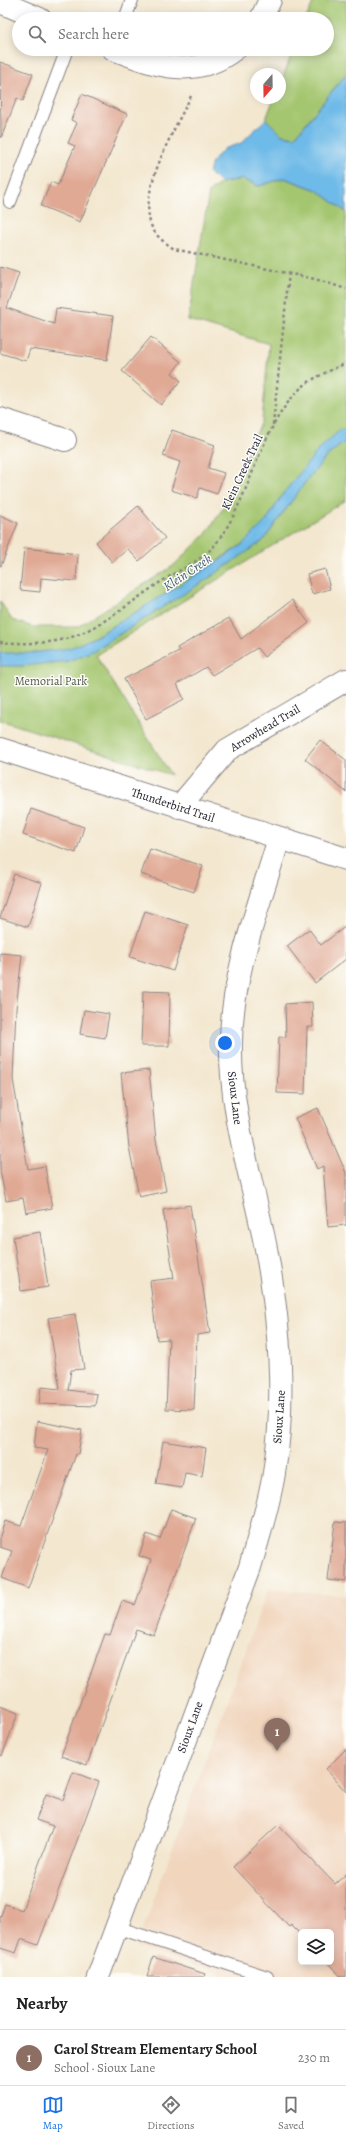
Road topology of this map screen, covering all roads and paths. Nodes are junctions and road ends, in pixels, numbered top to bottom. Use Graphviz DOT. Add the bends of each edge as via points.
graph roads {
  1 [pos="132,0"];
  2 [pos="270,0"];
  3 [pos="0,2"];
  4 [pos="24,12"];
  5 [pos="128,12"];
  6 [pos="264,12"];
  7 [pos="64,56"];
  8 [pos="132,56"];
  9 [pos="226,56"];
  10 [pos="191,96"];
  11 [pos="10,202"];
  12 [pos="289,273"];
  13 [pos="346,289"];
  14 [pos="346,363"];
  15 [pos="0,419"];
  16 [pos="273,426"];
  17 [pos="65,440"];
  18 [pos="0,642"];
  19 [pos="346,680"];
  20 [pos="0,750"];
  21 [pos="179,807"];
  22 [pos="279,838"];
  23 [pos="346,859"];
  24 [pos="116,1928"];
  25 [pos="98,1977"];
  26 [pos="267,1977"];
  1 -- 5 [label="lane"];
  2 -- 6 [label="street"];
  3 -- 4 [label="street"];
  7 -- 11 [label="lane"];
  8 -- 9 [label="street" via="158,66 181,68 208,64"];
  10 -- 12 [label="path" via="153,178 147,204 153,230 174,249"];
  12 -- 13 [label="path"];
  12 -- 16 [label="path"];
  14 -- 16 [label="path, Klein Creek Trail" via="302,388"];
  15 -- 17 [label="street"];
  16 -- 18 [label="path, Klein Creek Trail" via="246,493 214,546 117,612 69,638"];
  19 -- 21 [label="street, Arrowhead Trail" via="227,750"];
  20 -- 21 [label="street, Thunderbird Trail"];
  21 -- 22 [label="street, Thunderbird Trail"];
  22 -- 23 [label="street, Thunderbird Trail"];
  22 -- 24 [label="street, Sioux Lane" via="242,963 234,1001 231,1040 233,1086 240,1130 267,1253 277,1314 281,1391 274,1473 265,1518 250,1567"];
  24 -- 25 [label="street, Sioux Lane"];
  24 -- 26 [label="lane"];
}
